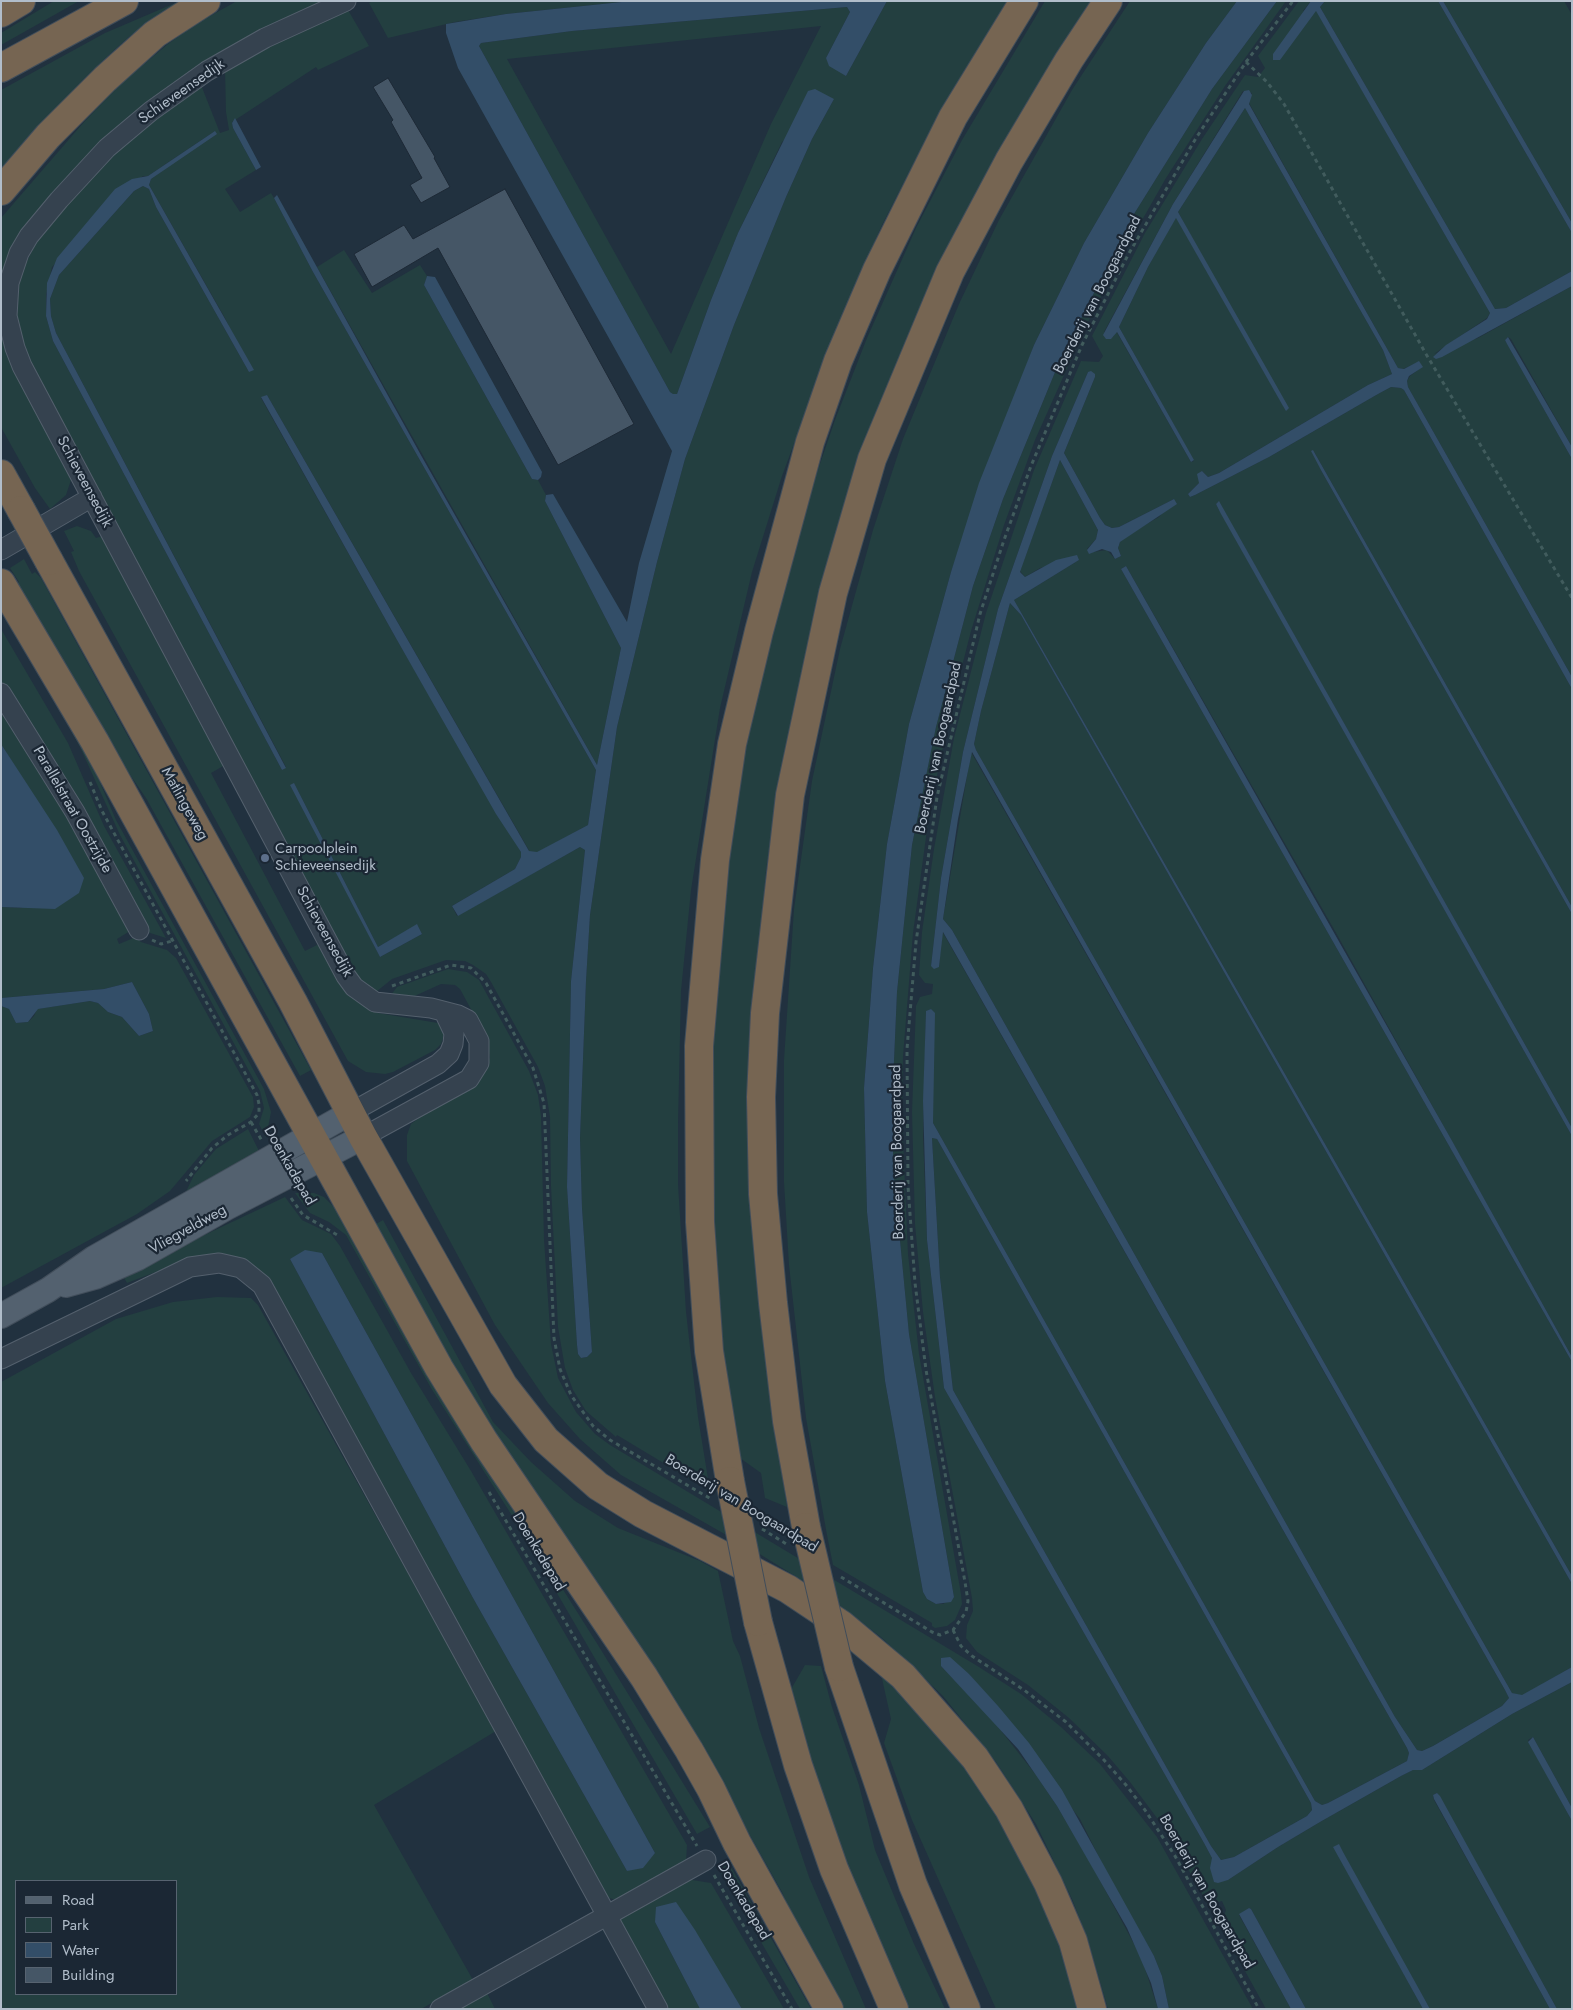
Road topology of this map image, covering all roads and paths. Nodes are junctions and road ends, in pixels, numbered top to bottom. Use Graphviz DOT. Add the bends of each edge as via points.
graph roads {
  1 [pos="20,1"];
  2 [pos="124,1"];
  3 [pos="206,1"];
  4 [pos="346,1"];
  5 [pos="1024,1"];
  6 [pos="1108,1"];
  7 [pos="1293,1"];
  8 [pos="1,13"];
  9 [pos="1246,62"];
  10 [pos="1,68"];
  11 [pos="1,191"];
  12 [pos="1,474"];
  13 [pos="92,497"];
  14 [pos="1,550"];
  15 [pos="2,585"];
  16 [pos="1572,598"];
  17 [pos="1,693"];
  18 [pos="139,930"];
  19 [pos="172,941"];
  20 [pos="375,1002"];
  21 [pos="444,1012"];
  22 [pos="350,1113"];
  23 [pos="310,1135"];
  24 [pos="363,1137"];
  25 [pos="269,1157"];
  26 [pos="323,1158"];
  27 [pos="282,1181"];
  28 [pos="341,1238"];
  29 [pos="48,1290"];
  30 [pos="1,1316"];
  31 [pos="1,1359"];
  32 [pos="486,1486"];
  33 [pos="722,1491"];
  34 [pos="757,1526"];
  35 [pos="798,1537"];
  36 [pos="840,1577"];
  37 [pos="953,1630"];
  38 [pos="706,1860"];
  39 [pos="607,1916"];
  40 [pos="440,2009"];
  41 [pos="658,2009"];
  42 [pos="792,2009"];
  43 [pos="829,2009"];
  44 [pos="894,2009"];
  45 [pos="966,2009"];
  46 [pos="1092,2009"];
  47 [pos="1260,2009"];
  1 -- 8 [label="highway"];
  2 -- 10 [label="highway"];
  3 -- 11 [label="highway" via="156,34 105,79 48,136"];
  4 -- 13 [label="street, Schieveensedijk" via="265,38 207,72 151,111 107,148 49,212 19,252 12,269 7,299 7,316 15,348"];
  5 -- 33 [label="highway" via="953,117 877,270 838,361 810,442 732,744 715,860 699,1046 700,1222"];
  6 -- 35 [label="highway" via="1009,161 950,272 872,459 832,593 790,795 765,1013 762,1126 763,1194"];
  7 -- 9 [label="path, Boerderij van Boogaardpad"];
  9 -- 16 [label="path" via="1284,104 1426,354"];
  9 -- 37 [label="path, Boerderij van Boogaardpad" via="1196,138 1128,255 1072,370 1031,466 983,605 937,797 916,942 907,1049 906,1122 919,1320 968,1601 966,1612"];
  12 -- 22 [label="highway, Matlingeweg, bridge" via="293,1002"];
  13 -- 14 [label="street"];
  13 -- 20 [label="street, Schieveensedijk" via="346,976 354,987"];
  15 -- 23 [label="highway" via="95,742"];
  17 -- 18 [label="street, Parallelstraat Oostzijde" via="56,778"];
  19 -- 25 [label="path, Doenkadepad" via="256,1095 258,1113 251,1122"];
  20 -- 21 [label="street, Schieveensedijk"];
  20 -- 33 [label="path, Boerderij van Boogaardpad" via="397,983 452,964 471,968 486,983 533,1068 544,1103 554,1338 560,1369 571,1395 594,1426 610,1440"];
  21 -- 22 [label="street" via="454,1038 449,1054 438,1064"];
  21 -- 24 [label="street, Schieveensedijk" via="468,1020 474,1028 480,1040 475,1073 459,1086"];
  22 -- 23 [label="main road, Vliegveldweg"];
  22 -- 24 [label="highway, Matlingeweg"];
  23 -- 25 [label="main road, Vliegveldweg"];
  23 -- 26 [label="highway"];
  24 -- 26 [label="main road, Vliegveldweg"];
  24 -- 46 [label="highway, Matlingeweg" via="494,1371 546,1440 591,1480 624,1502 788,1589 842,1625 903,1676 975,1758 1010,1809 1048,1883 1072,1941"];
  25 -- 29 [label="main road, Vliegveldweg" via="94,1258"];
  26 -- 27 [label="main road, Vliegveldweg"];
  26 -- 43 [label="highway" via="406,1311 474,1425 628,1652 689,1750"];
  27 -- 28 [label="path, Doenkadepad" via="303,1215 336,1232"];
  27 -- 29 [label="main road, Vliegveldweg" via="228,1207 138,1258 95,1277"];
  29 -- 30 [label="main road, Vliegveldweg"];
  31 -- 39 [label="street" via="190,1267 218,1263 241,1268 262,1285"];
  32 -- 38 [label="path, Doenkadepad"];
  33 -- 44 [label="highway, bridge" via="798,1765 834,1869"];
  34 -- 35 [label="path, Boerderij van Boogaardpad"];
  35 -- 45 [label="highway, bridge" via="913,1885"];
  36 -- 37 [label="path" via="932,1632 940,1635"];
  37 -- 47 [label="path, Boerderij van Boogaardpad" via="961,1646 972,1656 1066,1722 1126,1785 1175,1856"];
  38 -- 39 [label="street"];
  38 -- 42 [label="path, Doenkadepad"];
  39 -- 40 [label="street"];
  39 -- 41 [label="street"];
}
